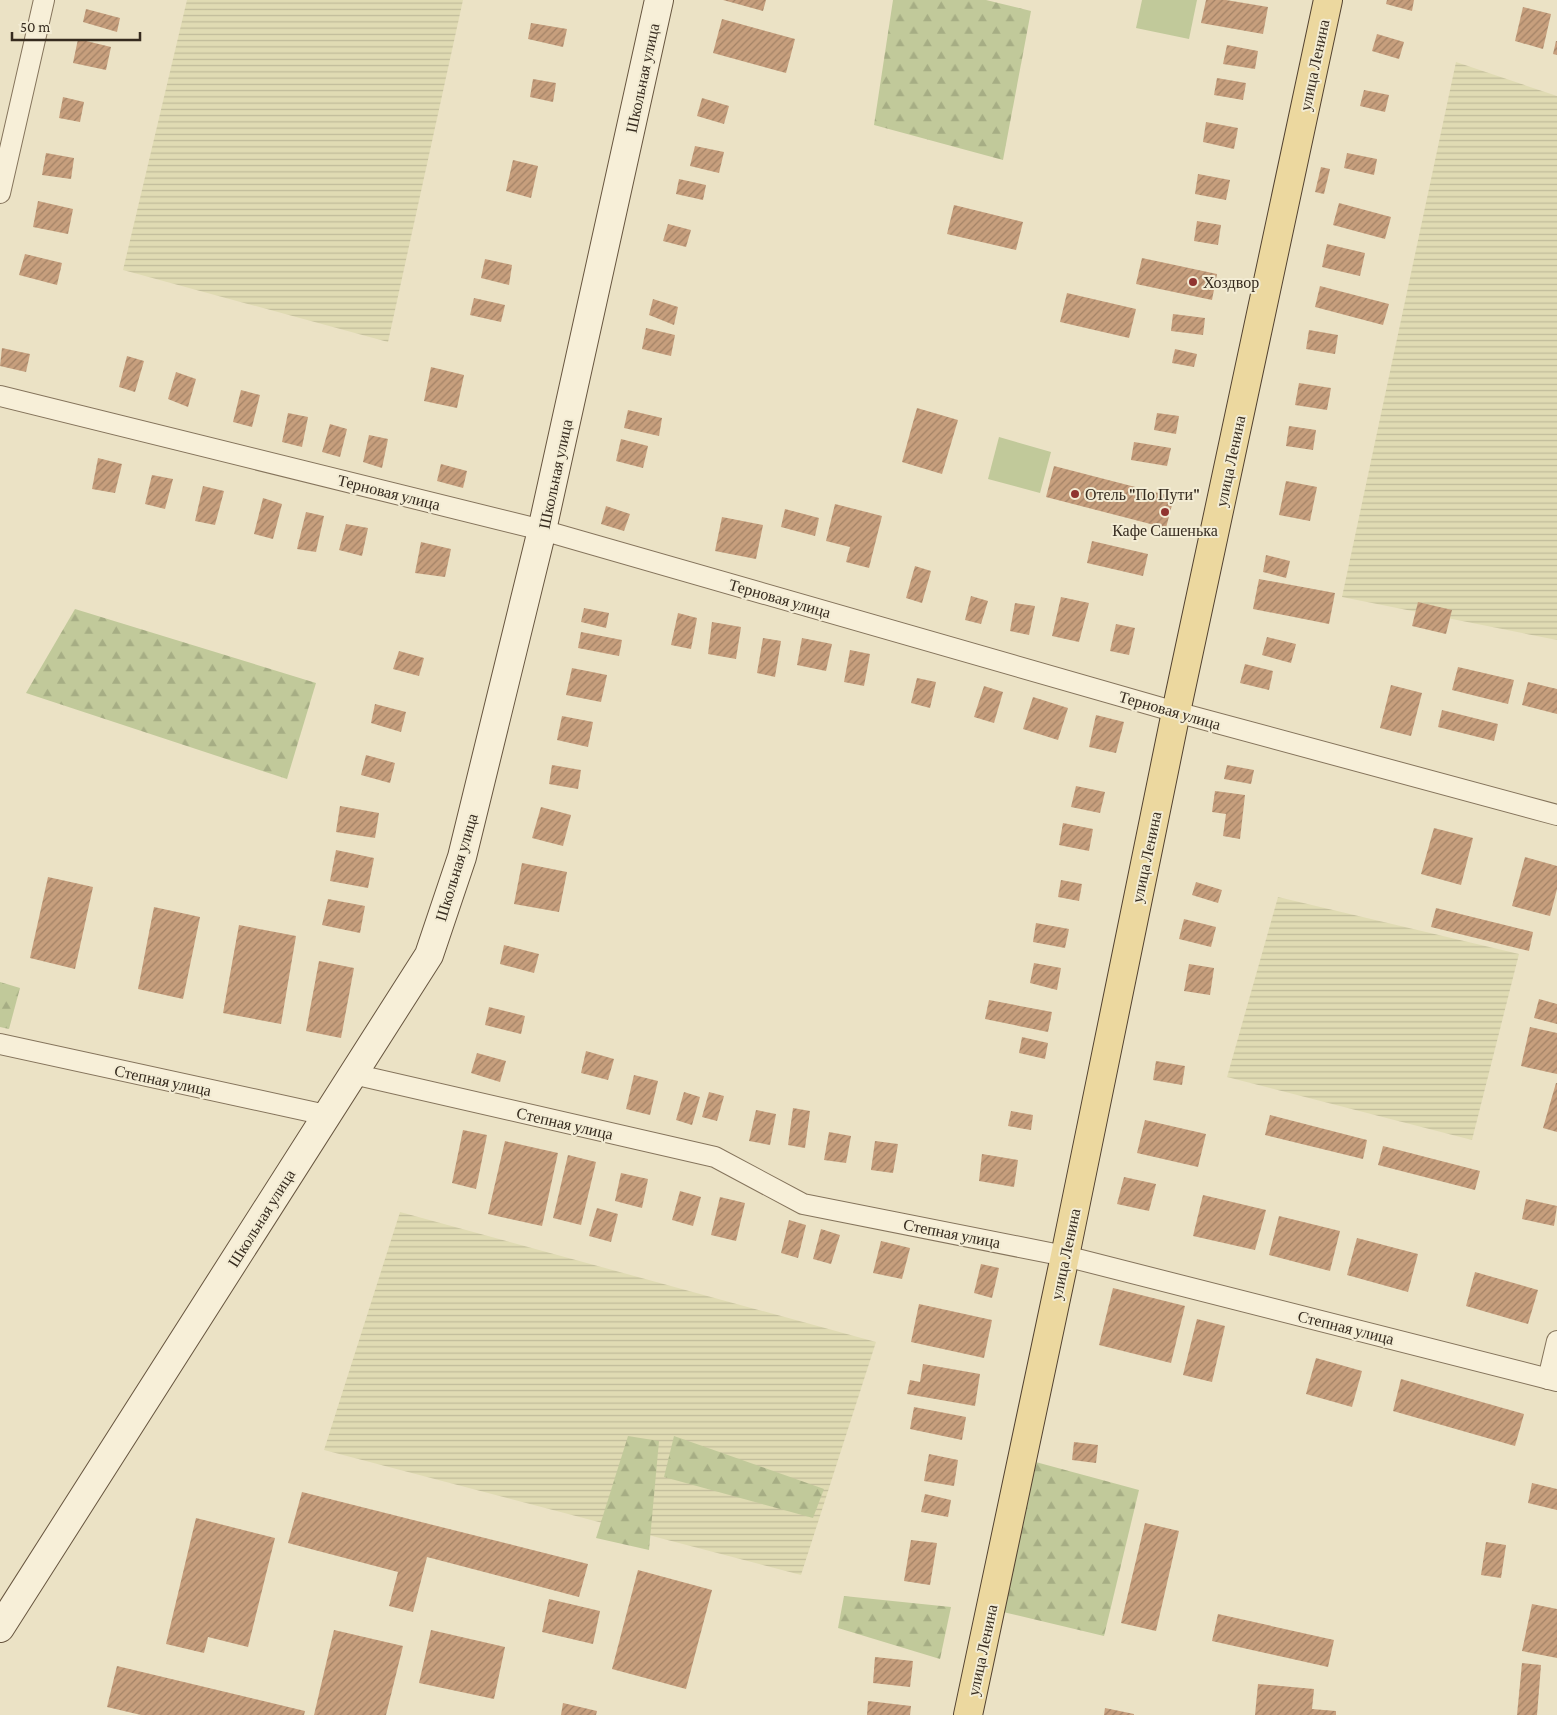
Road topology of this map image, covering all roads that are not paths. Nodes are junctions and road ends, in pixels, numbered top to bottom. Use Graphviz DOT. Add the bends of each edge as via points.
graph roads {
  1 [pos="44,0"];
  2 [pos="659,0"];
  3 [pos="1328,0"];
  4 [pos="0,193"];
  5 [pos="0,396"];
  6 [pos="542,530"];
  7 [pos="1176,712"];
  8 [pos="1557,815"];
  9 [pos="0,1044"];
  10 [pos="352,1074"];
  11 [pos="326,1115"];
  12 [pos="1065,1256"];
  13 [pos="1557,1341"];
  14 [pos="1553,1380"];
  15 [pos="0,1628"];
  16 [pos="968,1715"];
  1 -- 4 [label="street"];
  2 -- 6 [label="street, Школьная улица"];
  3 -- 7 [label="main road, улица Ленина"];
  5 -- 6 [label="street, Терновая улица"];
  6 -- 7 [label="street, Терновая улица"];
  6 -- 10 [label="street, Школьная улица" via="462,857 432,946"];
  7 -- 8 [label="street, Терновая улица"];
  7 -- 12 [label="main road, улица Ленина"];
  9 -- 11 [label="street, Степная улица"];
  10 -- 11 [label="street, Школьная улица"];
  10 -- 12 [label="street, Степная улица" via="715,1157 803,1204"];
  11 -- 15 [label="street, Школьная улица"];
  12 -- 14 [label="street, Степная улица"];
  12 -- 16 [label="main road, улица Ленина"];
  13 -- 14 [label="street"];
}
